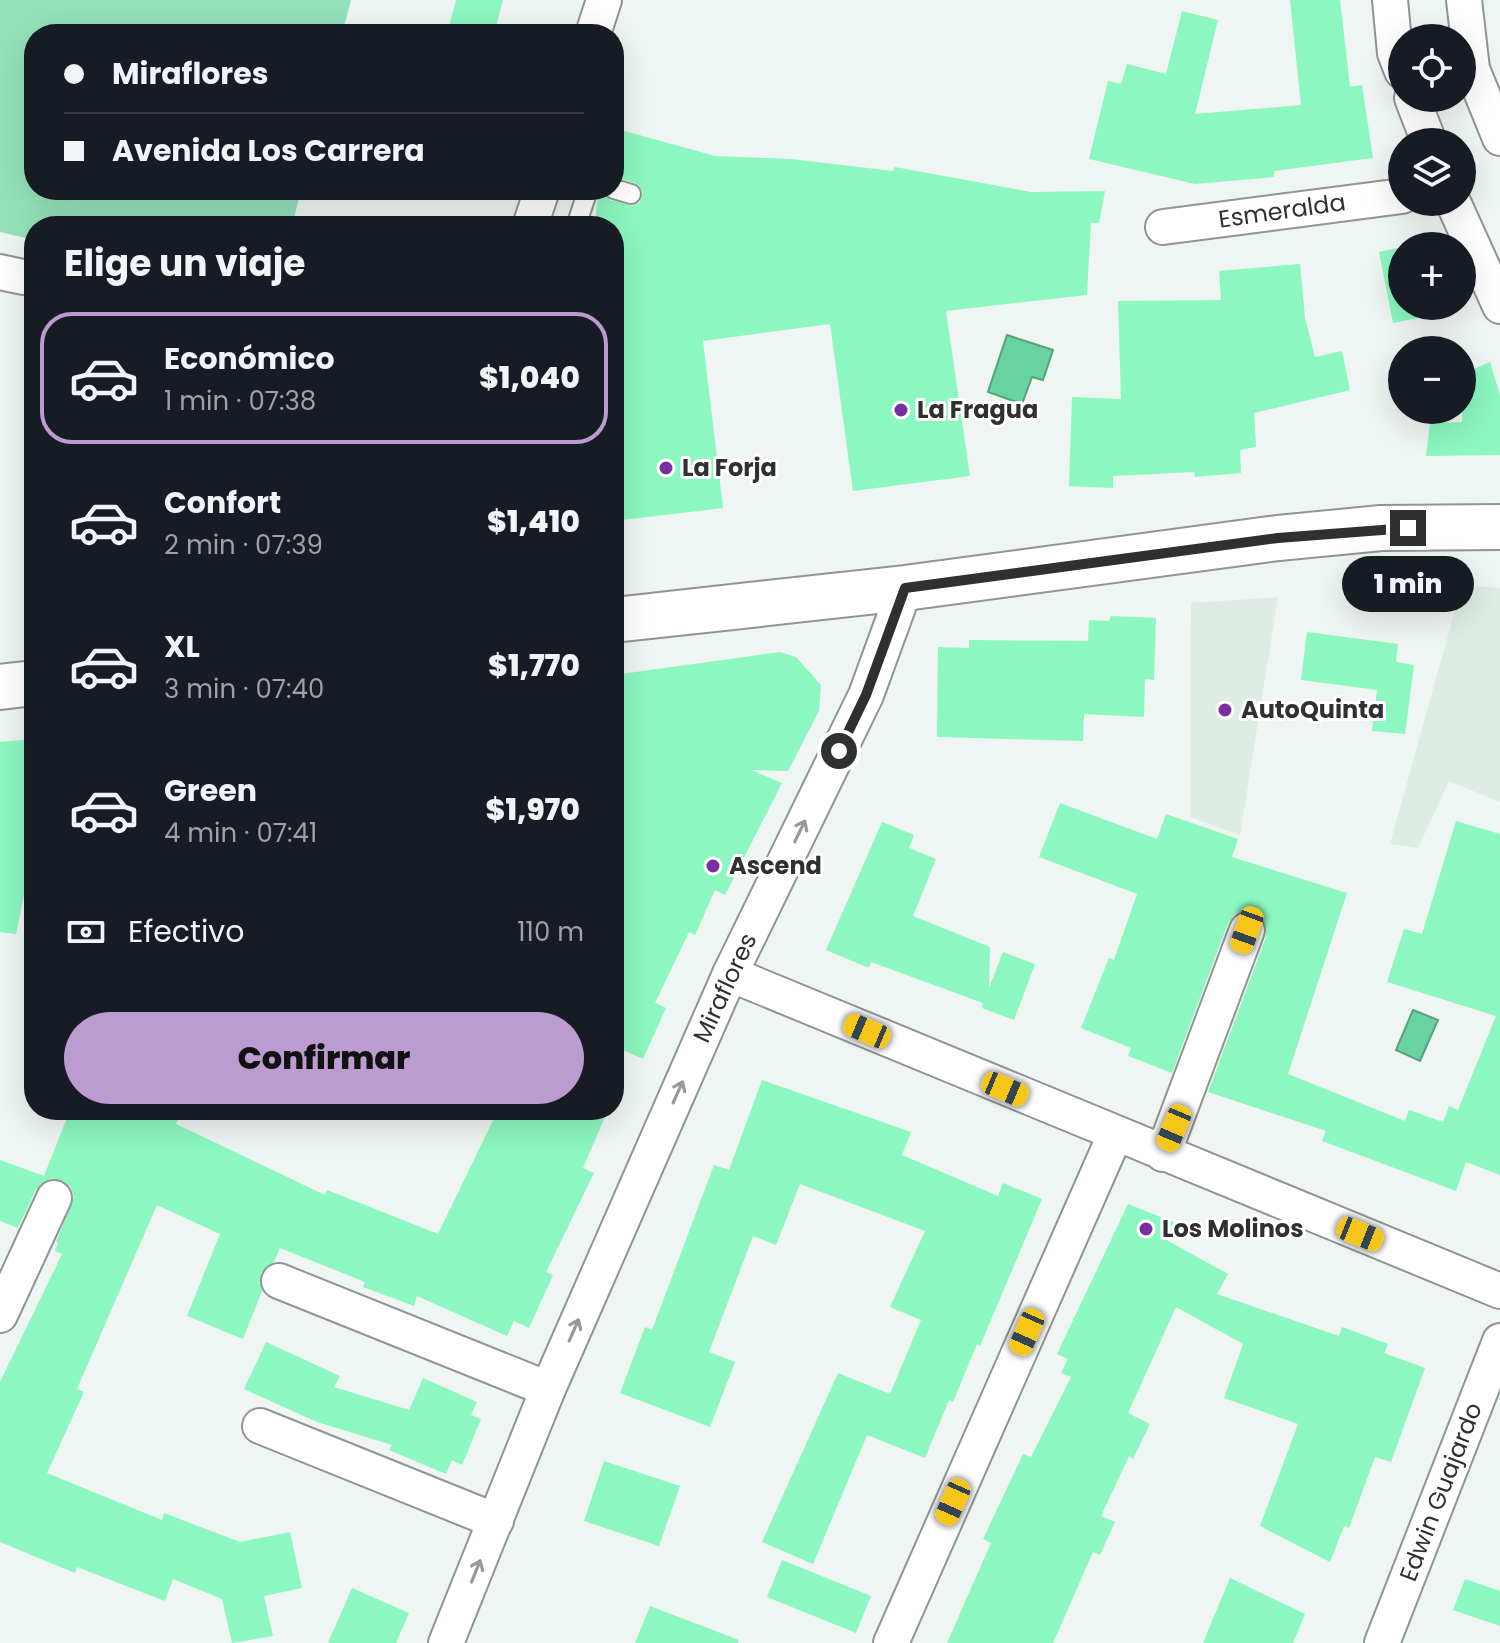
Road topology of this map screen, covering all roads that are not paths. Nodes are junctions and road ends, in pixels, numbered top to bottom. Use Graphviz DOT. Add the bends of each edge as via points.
graph roads {
  1 [pos="604,0"];
  2 [pos="1390,0"];
  3 [pos="1464,0"];
  4 [pos="596,24"];
  5 [pos="1392,24"];
  6 [pos="1500,138"];
  7 [pos="1388,198"];
  8 [pos="1459,216"];
  9 [pos="1163,227"];
  10 [pos="1500,306"];
  11 [pos="1500,527"];
  12 [pos="905,588"];
  13 [pos="624,619"];
  14 [pos="24,684"];
  15 [pos="0,687"];
  16 [pos="1247,930"];
  17 [pos="730,974"];
  18 [pos="1115,1135"];
  19 [pos="1163,1154"];
  20 [pos="54,1198"];
  21 [pos="279,1281"];
  22 [pos="1500,1291"];
  23 [pos="0,1315"];
  24 [pos="1500,1341"];
  25 [pos="548,1389"];
  26 [pos="260,1426"];
  27 [pos="496,1521"];
  28 [pos="446,1643"];
  29 [pos="891,1643"];
  30 [pos="1382,1643"];
  1 -- 4 [label="street"];
  2 -- 5 [label="street"];
  3 -- 6 [label="street" via="1472,69"];
  7 -- 9 [label="street, Esmeralda"];
  8 -- 10 [label="street"];
  11 -- 12 [label="main road" via="1381,528 1278,538"];
  12 -- 13 [label="main road"];
  17 -- 12 [label="street, Miraflores, one-way" via="866,695"];
  14 -- 15 [label="main road"];
  16 -- 19 [label="street"];
  17 -- 18 [label="street"];
  25 -- 17 [label="street, Miraflores, one-way"];
  18 -- 19 [label="street"];
  18 -- 29 [label="street"];
  19 -- 22 [label="street"];
  20 -- 23 [label="street"];
  21 -- 25 [label="street"];
  24 -- 30 [label="street, Edwin Guajardo"];
  25 -- 27 [label="street, Miraflores"];
  26 -- 27 [label="street"];
  28 -- 27 [label="street, Miraflores, one-way"];
}
